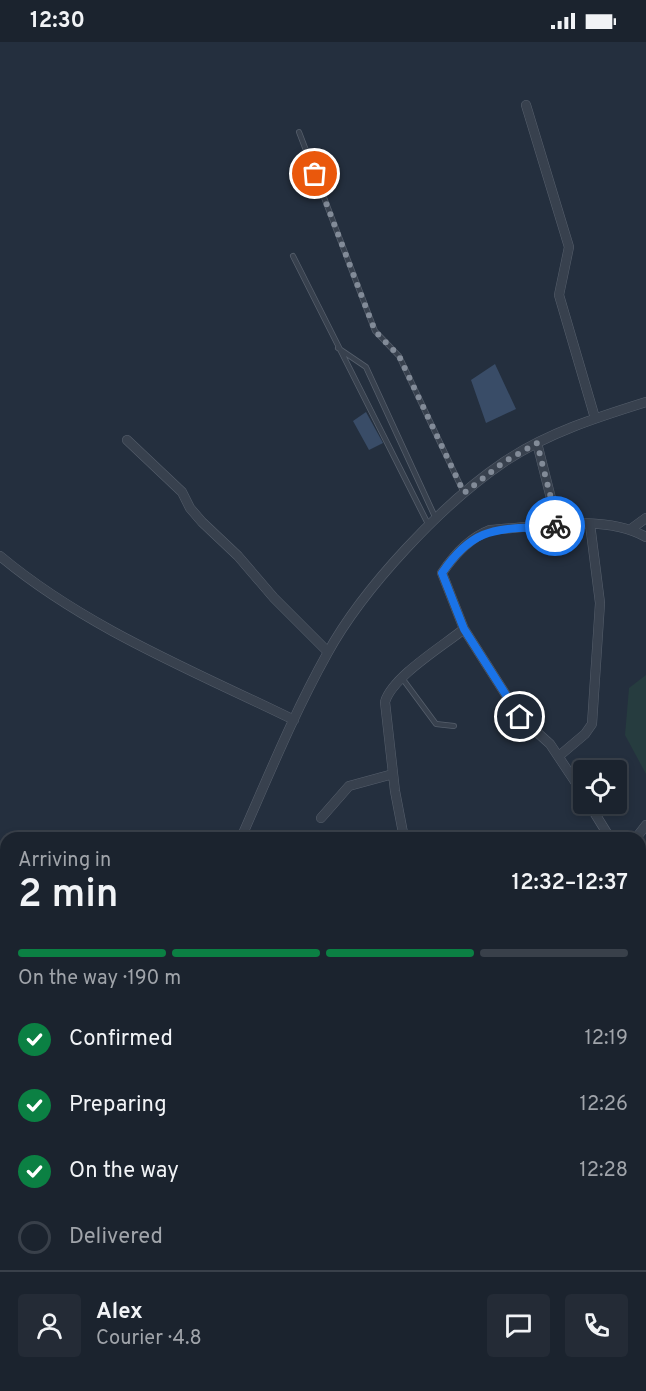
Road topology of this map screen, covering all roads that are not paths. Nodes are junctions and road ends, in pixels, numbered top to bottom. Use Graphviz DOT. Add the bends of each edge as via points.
graph roads {
  1 [pos="526,105"];
  2 [pos="299,132"];
  3 [pos="293,256"];
  4 [pos="338,348"];
  5 [pos="646,402"];
  6 [pos="595,418"];
  7 [pos="127,440"];
  8 [pos="537,443"];
  9 [pos="464,493"];
  10 [pos="646,518"];
  11 [pos="433,523"];
  12 [pos="590,524"];
  13 [pos="558,526"];
  14 [pos="631,529"];
  15 [pos="646,537"];
  16 [pos="0,556"];
  17 [pos="464,629"];
  18 [pos="328,652"];
  19 [pos="402,678"];
  20 [pos="294,720"];
  21 [pos="454,726"];
  22 [pos="559,756"];
  23 [pos="393,774"];
  24 [pos="573,778"];
  25 [pos="595,814"];
  26 [pos="321,818"];
  27 [pos="244,832"];
  28 [pos="403,832"];
  29 [pos="606,832"];
  1 -- 6 [label="street" via="568,248 559,295"];
  2 -- 9 [label="lane" via="375,331 399,356"];
  3 -- 4 [label="lane"];
  4 -- 11 [label="lane"];
  4 -- 11 [label="lane" via="366,367"];
  5 -- 6 [label="street"];
  6 -- 8 [label="street"];
  7 -- 18 [label="street" via="182,492 189,508"];
  8 -- 9 [label="street"];
  8 -- 13 [label="street"];
  9 -- 11 [label="street"];
  10 -- 14 [label="street"];
  11 -- 18 [label="street" via="388,570"];
  12 -- 13 [label="street"];
  12 -- 14 [label="street"];
  12 -- 22 [label="street" via="600,603 592,724"];
  13 -- 17 [label="street" via="490,530 478,535 452,558 442,573"];
  14 -- 15 [label="street"];
  16 -- 20 [label="street" via="29,580 99,624"];
  17 -- 19 [label="street"];
  17 -- 22 [label="street" via="520,717"];
  18 -- 20 [label="street"];
  19 -- 21 [label="lane" via="436,724"];
  19 -- 23 [label="street" via="385,702"];
  20 -- 27 [label="street"];
  22 -- 24 [label="street"];
  23 -- 26 [label="street" via="349,786"];
  23 -- 28 [label="street"];
  25 -- 29 [label="street"];
}
